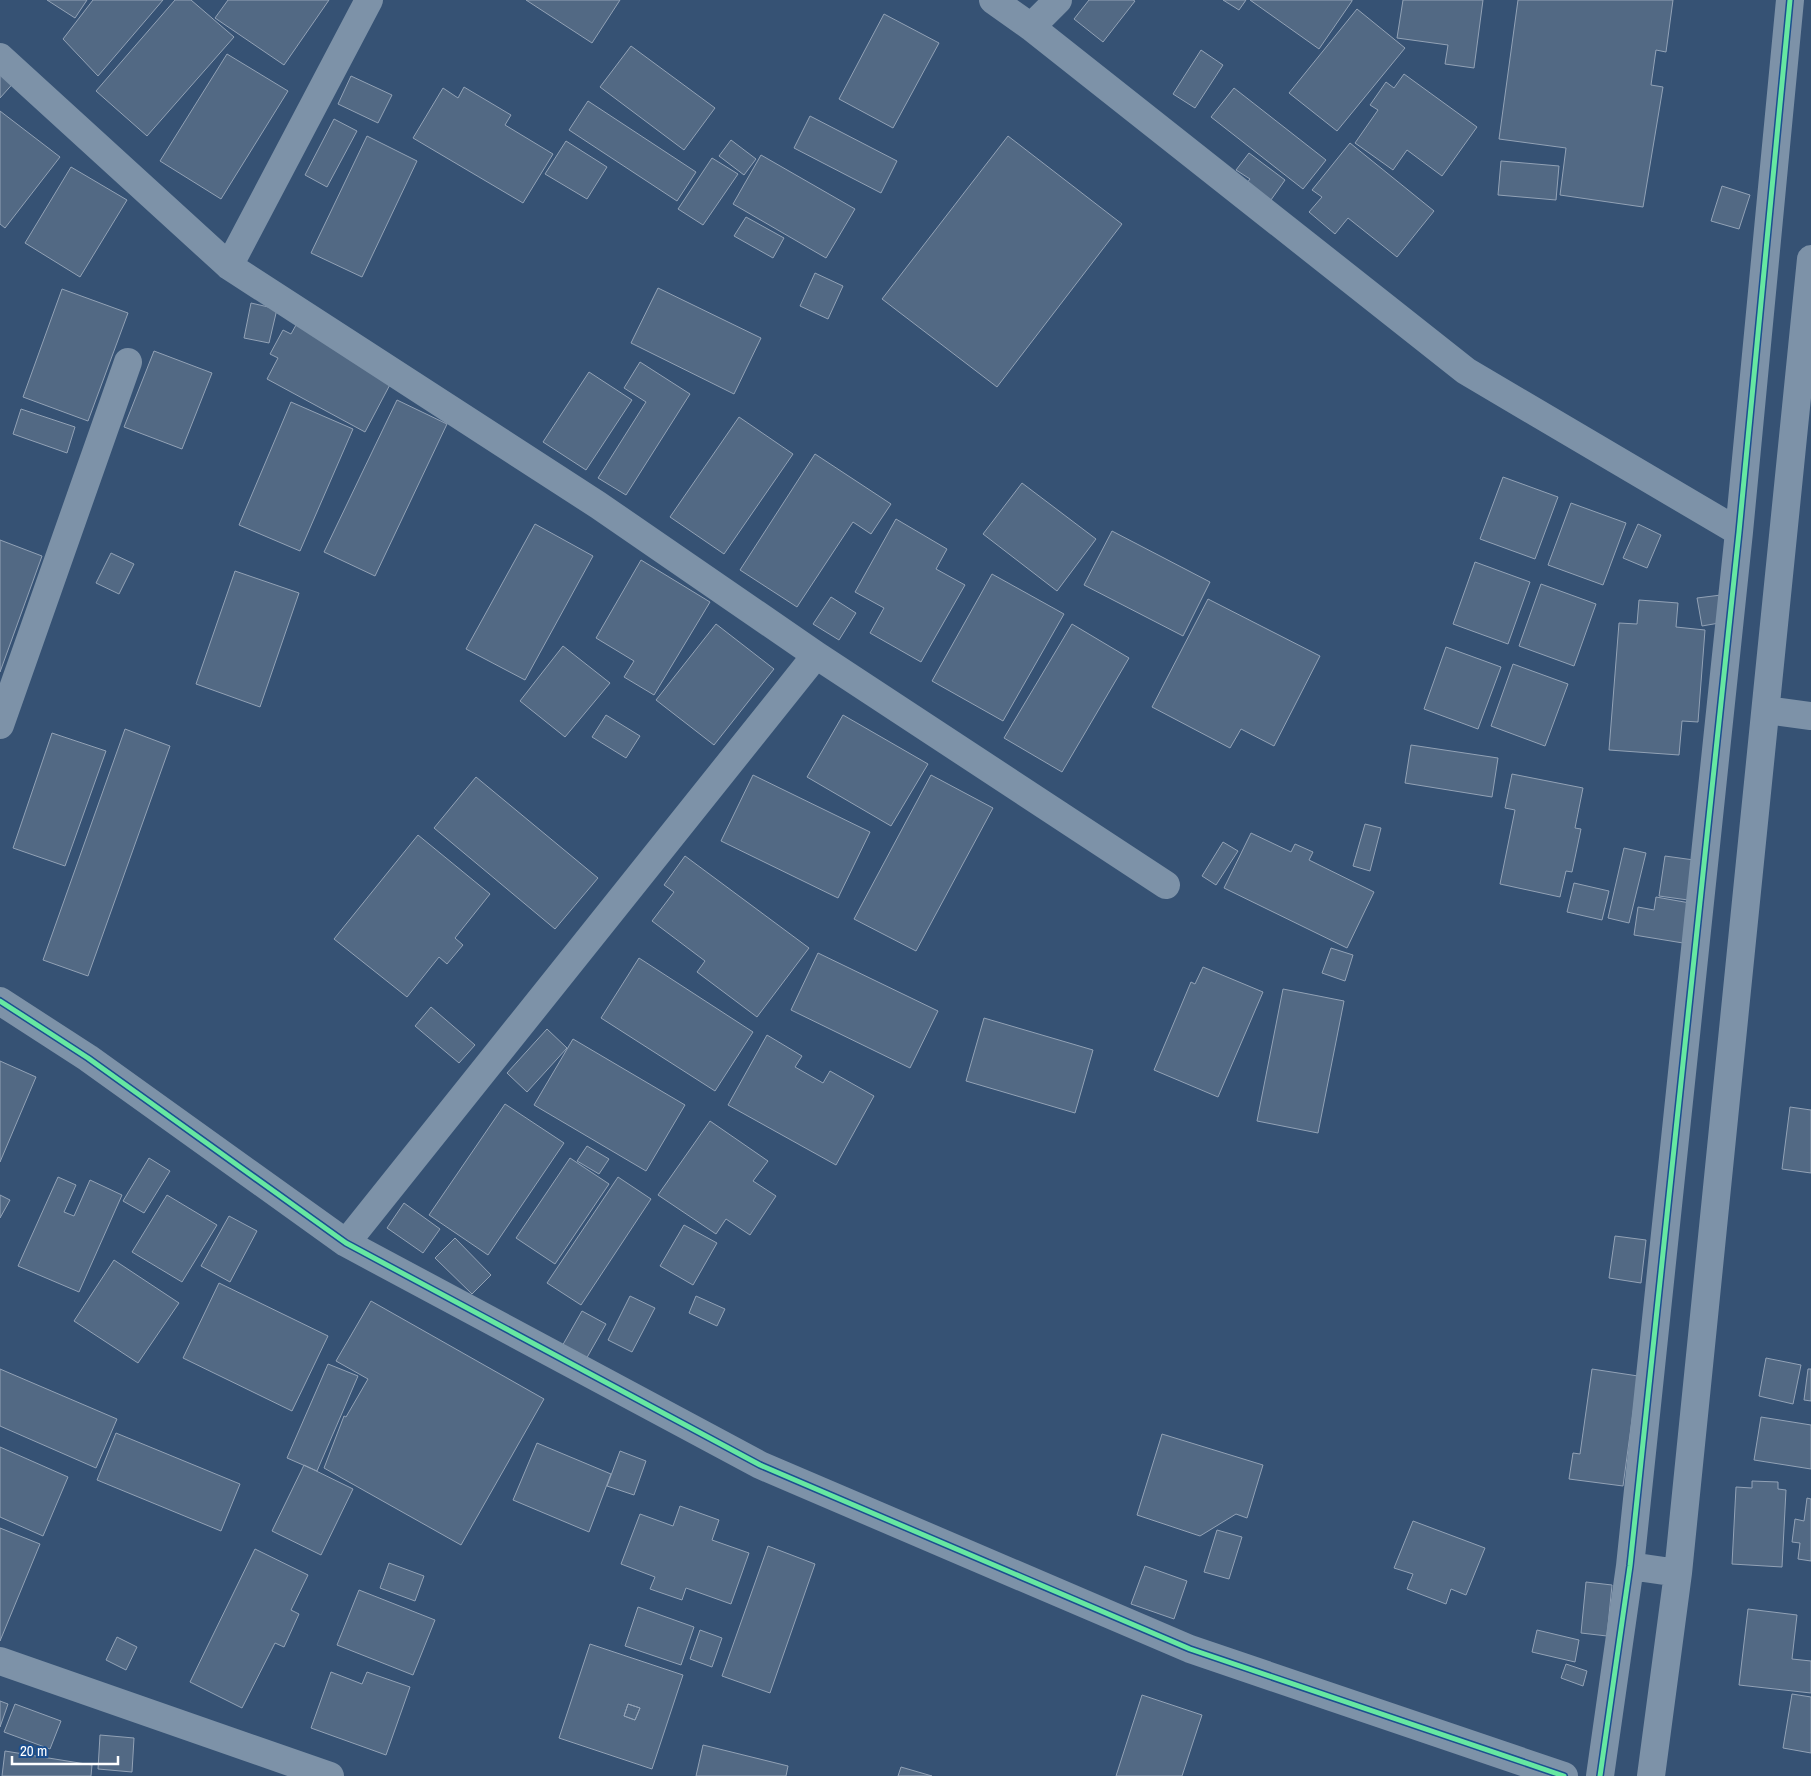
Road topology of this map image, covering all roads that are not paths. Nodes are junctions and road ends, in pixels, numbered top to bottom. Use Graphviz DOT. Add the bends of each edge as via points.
graph roads {
  1 [pos="369,0"];
  2 [pos="993,0"];
  3 [pos="1058,0"];
  4 [pos="1790,0"];
  5 [pos="1031,27"];
  6 [pos="0,57"];
  7 [pos="1811,259"];
  8 [pos="229,266"];
  9 [pos="128,362"];
  10 [pos="1739,532"];
  11 [pos="816,655"];
  12 [pos="1766,710"];
  13 [pos="1811,716"];
  14 [pos="0,725"];
  15 [pos="1166,885"];
  16 [pos="0,1001"];
  17 [pos="346,1243"];
  18 [pos="1630,1566"];
  19 [pos="1678,1573"];
  20 [pos="0,1661"];
  21 [pos="330,1776"];
  22 [pos="1564,1776"];
  23 [pos="1600,1776"];
  24 [pos="1652,1776"];
  1 -- 8 [label="street"];
  2 -- 5 [label="street"];
  3 -- 5 [label="street"];
  4 -- 10 [label="street"];
  5 -- 10 [label="street" via="1466,371"];
  6 -- 8 [label="street"];
  7 -- 12 [label="street"];
  8 -- 11 [label="street" via="598,505"];
  9 -- 14 [label="street"];
  10 -- 18 [label="street"];
  11 -- 15 [label="street"];
  11 -- 17 [label="street"];
  12 -- 13 [label="street"];
  12 -- 19 [label="street"];
  16 -- 17 [label="street" via="88,1058"];
  17 -- 22 [label="street" via="760,1465 1190,1650"];
  18 -- 19 [label="street"];
  18 -- 23 [label="street"];
  19 -- 24 [label="street"];
  20 -- 21 [label="street"];
}
